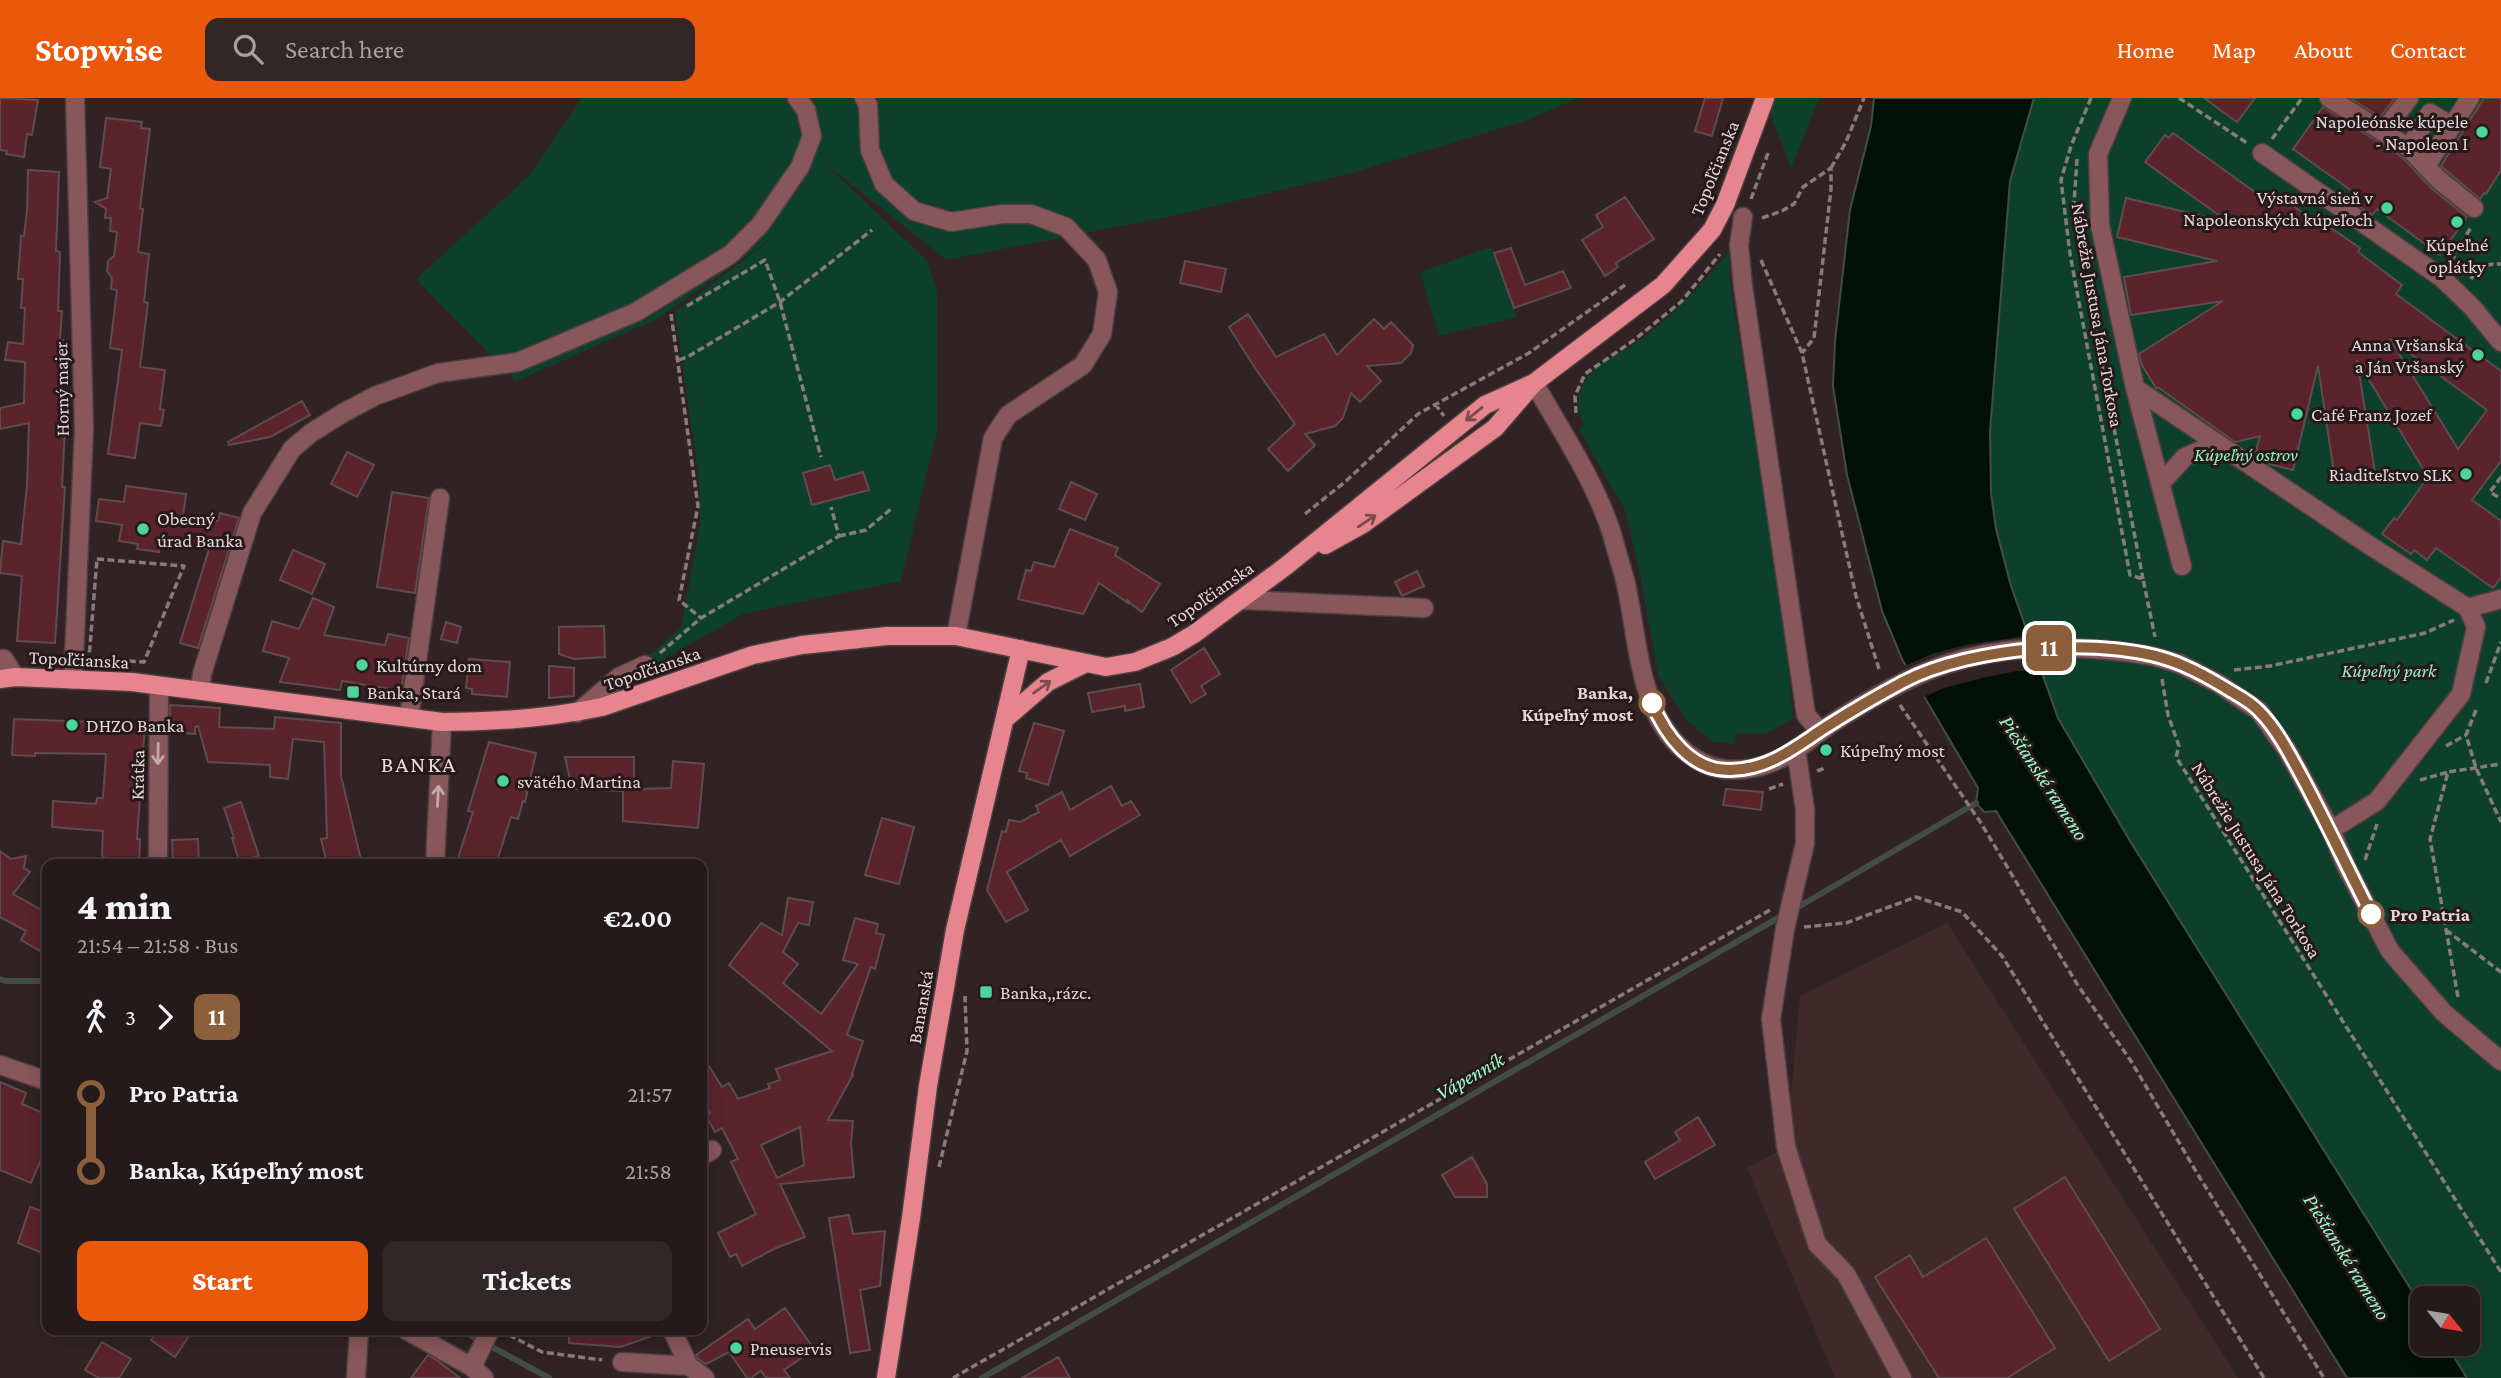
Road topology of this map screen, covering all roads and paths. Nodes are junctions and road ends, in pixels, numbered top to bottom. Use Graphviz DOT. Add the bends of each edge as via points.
graph roads {
  1 [pos="75,98"];
  2 [pos="797,98"];
  3 [pos="864,98"];
  4 [pos="1765,98"];
  5 [pos="1864,98"];
  6 [pos="2091,98"];
  7 [pos="2122,98"];
  8 [pos="2179,98"];
  9 [pos="2302,98"];
  10 [pos="2329,98"];
  11 [pos="2470,98"];
  12 [pos="2408,99"];
  13 [pos="2430,113"];
  14 [pos="2452,126"];
  15 [pos="2384,132"];
  16 [pos="2409,148"];
  17 [pos="2078,153"];
  18 [pos="2262,153"];
  19 [pos="2426,166"];
  20 [pos="1831,168"];
  21 [pos="2474,208"];
  22 [pos="1743,217"];
  23 [pos="872,230"];
  24 [pos="1726,247"];
  25 [pos="1758,254"];
  26 [pos="2501,264"];
  27 [pos="2084,272"];
  28 [pos="2074,274"];
  29 [pos="2442,278"];
  30 [pos="1625,285"];
  31 [pos="780,302"];
  32 [pos="2472,307"];
  33 [pos="684,308"];
  34 [pos="660,318"];
  35 [pos="2501,342"];
  36 [pos="1802,353"];
  37 [pos="679,360"];
  38 [pos="1534,383"];
  39 [pos="2135,388"];
  40 [pos="1563,433"];
  41 [pos="2217,443"];
  42 [pos="821,457"];
  43 [pos="2501,477"];
  44 [pos="2160,484"];
  45 [pos="440,498"];
  46 [pos="2501,499"];
  47 [pos="831,507"];
  48 [pos="891,509"];
  49 [pos="1305,514"];
  50 [pos="839,536"];
  51 [pos="2124,544"];
  52 [pos="2135,544"];
  53 [pos="184,566"];
  54 [pos="2182,566"];
  55 [pos="2143,579"];
  56 [pos="2501,599"];
  57 [pos="1242,600"];
  58 [pos="1424,608"];
  59 [pos="2468,608"];
  60 [pos="701,618"];
  61 [pos="956,636"];
  62 [pos="2501,642"];
  63 [pos="1021,649"];
  64 [pos="2156,657"];
  65 [pos="0,659"];
  66 [pos="1084,664"];
  67 [pos="645,666"];
  68 [pos="2227,671"];
  69 [pos="7,678"];
  70 [pos="1884,678"];
  71 [pos="73,680"];
  72 [pos="2168,680"];
  73 [pos="159,686"];
  74 [pos="2483,689"];
  75 [pos="200,690"];
  76 [pos="1896,698"];
  77 [pos="2479,700"];
  78 [pos="577,713"];
  79 [pos="409,718"];
  80 [pos="1005,719"];
  81 [pos="442,722"];
  82 [pos="1820,731"];
  83 [pos="2466,735"];
  84 [pos="2443,747"];
  85 [pos="1796,749"];
  86 [pos="2501,764"];
  87 [pos="2476,768"];
  88 [pos="2448,772"];
  89 [pos="2409,783"];
  90 [pos="2501,822"];
  91 [pos="2377,823"];
  92 [pos="2331,830"];
  93 [pos="158,859"];
  94 [pos="435,859"];
  95 [pos="2370,871"];
  96 [pos="1793,897"];
  97 [pos="2444,928"];
  98 [pos="1785,929"];
  99 [pos="2501,972"];
  100 [pos="965,990"];
  101 [pos="2464,1030"];
  102 [pos="2501,1061"];
  103 [pos="0,1065"];
  104 [pos="42,1079"];
  105 [pos="939,1170"];
  106 [pos="2501,1272"];
  107 [pos="359,1335"];
  108 [pos="417,1335"];
  109 [pos="489,1335"];
  110 [pos="509,1335"];
  111 [pos="674,1335"];
  112 [pos="622,1362"];
  113 [pos="478,1366"];
  114 [pos="689,1366"];
  115 [pos="356,1378"];
  116 [pos="705,1378"];
  117 [pos="886,1378"];
  118 [pos="953,1378"];
  119 [pos="1902,1378"];
  120 [pos="2264,1378"];
  121 [pos="2324,1378"];
  1 -- 71 [label="street, Horný majer" via="84,428"];
  2 -- 75 [label="street" via="806,110 812,136 800,167 760,226 731,254 636,312 518,362 438,373 375,396 292,449 252,513"];
  3 -- 61 [label="street" via="870,150 884,184 914,211 951,222 1031,214 1066,228 1097,260 1108,292 1102,334 1083,365 1008,415 993,439"];
  4 -- 38 [label="main road, Topoľčianska" via="1725,205 1705,239 1663,285"];
  5 -- 20 [label="path"];
  6 -- 28 [label="path, Nábrežie Justusa Jána Torkosa" via="2062,180"];
  7 -- 39 [label="street" via="2098,154 2100,225"];
  8 -- 18 [label="path"];
  9 -- 18 [label="path"];
  10 -- 15 [label="street"];
  11 -- 14 [label="street"];
  12 -- 13 [label="street"];
  12 -- 15 [label="street"];
  13 -- 14 [label="street"];
  13 -- 16 [label="street"];
  14 -- 19 [label="street"];
  15 -- 16 [label="street"];
  16 -- 19 [label="street"];
  17 -- 27 [label="path" via="2074,204"];
  18 -- 29 [label="street"];
  19 -- 21 [label="street"];
  20 -- 22 [label="path" via="1803,187 1794,205 1754,220"];
  20 -- 36 [label="path" via="1814,338"];
  21 -- 29 [label="path" via="2474,222"];
  22 -- 82 [label="street" via="1739,245 1757,383 1807,715"];
  23 -- 31 [label="path"];
  24 -- 40 [label="path" via="1682,301 1585,374 1575,396 1578,421"];
  25 -- 36 [label="path"];
  26 -- 32 [label="path" via="2490,264 2475,273 2468,289"];
  27 -- 28 [label="path"];
  27 -- 52 [label="path"];
  28 -- 51 [label="path, Nábrežie Justusa Jána Torkosa"];
  29 -- 32 [label="street"];
  30 -- 49 [label="path" via="1529,353 1418,414"];
  31 -- 33 [label="path" via="765,260"];
  31 -- 37 [label="path"];
  31 -- 42 [label="path"];
  32 -- 35 [label="street"];
  34 -- 37 [label="path" via="673,313"];
  36 -- 70 [label="path" via="1856,596"];
  37 -- 60 [label="path" via="698,506 679,600"];
  38 -- 40 [label="street"];
  38 -- 57 [label="main road, Topoľčianska" via="1495,428 1363,524 1286,566"];
  39 -- 41 [label="street"];
  39 -- 44 [label="street"];
  40 -- 85 [label="street" via="1611,532 1649,696 1664,730 1682,750 1721,770 1770,763"];
  41 -- 44 [label="street" via="2185,457"];
  41 -- 59 [label="street"];
  43 -- 46 [label="path" via="2490,492"];
  44 -- 54 [label="street"];
  45 -- 79 [label="street"];
  47 -- 50 [label="path"];
  48 -- 50 [label="path" via="866,530"];
  50 -- 60 [label="path"];
  51 -- 52 [label="path"];
  51 -- 55 [label="path, Nábrežie Justusa Jána Torkosa" via="2130,575"];
  52 -- 55 [label="path"];
  53 -- 53 [label="path" via="97,559 89,658 144,662"];
  55 -- 64 [label="path, Nábrežie Justusa Jána Torkosa"];
  56 -- 59 [label="street"];
  57 -- 58 [label="street"];
  57 -- 66 [label="main road, Topoľčianska" via="1172,647 1135,662 1106,667"];
  59 -- 68 [label="path" via="2452,622 2425,634"];
  59 -- 92 [label="street" via="2476,627 2461,694 2377,801"];
  60 -- 67 [label="path"];
  61 -- 63 [label="main road, Topoľčianska"];
  61 -- 78 [label="main road, Topoľčianska" via="887,636 802,645 753,656"];
  62 -- 74 [label="path"];
  63 -- 66 [label="main road, Topoľčianska"];
  63 -- 80 [label="main road, Bananská"];
  64 -- 82 [label="street, bridge" via="2052,647 1996,652 1907,680"];
  64 -- 92 [label="street" via="2180,664 2259,711 2287,750"];
  65 -- 69 [label="street" via="4,659"];
  80 -- 66 [label="main road, one-way" via="1048,682"];
  67 -- 78 [label="street" via="619,677"];
  69 -- 71 [label="main road, Topoľčianska"];
  71 -- 73 [label="main road, Topoľčianska"];
  72 -- 106 [label="path, Nábrežie Justusa Jána Torkosa" via="2161,677 2179,746 2176,757"];
  73 -- 75 [label="main road, Topoľčianska"];
  73 -- 93 [label="street, Krátka, one-way"];
  75 -- 79 [label="main road, Topoľčianska"];
  76 -- 121 [label="path" via="1981,824"];
  77 -- 83 [label="path"];
  78 -- 81 [label="main road, Topoľčianska"];
  79 -- 81 [label="main road, Topoľčianska"];
  80 -- 117 [label="main road, Bananská" via="951,953"];
  94 -- 81 [label="street, one-way"];
  82 -- 85 [label="street"];
  83 -- 84 [label="path"];
  83 -- 87 [label="path"];
  85 -- 96 [label="street" via="1805,844"];
  86 -- 87 [label="path"];
  87 -- 88 [label="path"];
  87 -- 90 [label="path"];
  88 -- 89 [label="path"];
  88 -- 97 [label="path" via="2430,839"];
  91 -- 95 [label="path" via="2365,859"];
  92 -- 101 [label="street" via="2390,951"];
  96 -- 98 [label="street"];
  96 -- 118 [label="path"];
  97 -- 99 [label="path"];
  97 -- 101 [label="path"];
  98 -- 119 [label="street" via="1772,1019 1786,1147 1817,1244 1846,1274"];
  98 -- 120 [label="path" via="1846,923 1916,897 1962,912 2001,956"];
  100 -- 105 [label="path" via="967,1051"];
  101 -- 102 [label="street"];
  103 -- 104 [label="street"];
  107 -- 115 [label="street"];
  108 -- 113 [label="street"];
  109 -- 113 [label="street"];
  110 -- 112 [label="path" via="542,1352"];
  111 -- 114 [label="street"];
  112 -- 114 [label="street"];
  114 -- 116 [label="street"];
}
